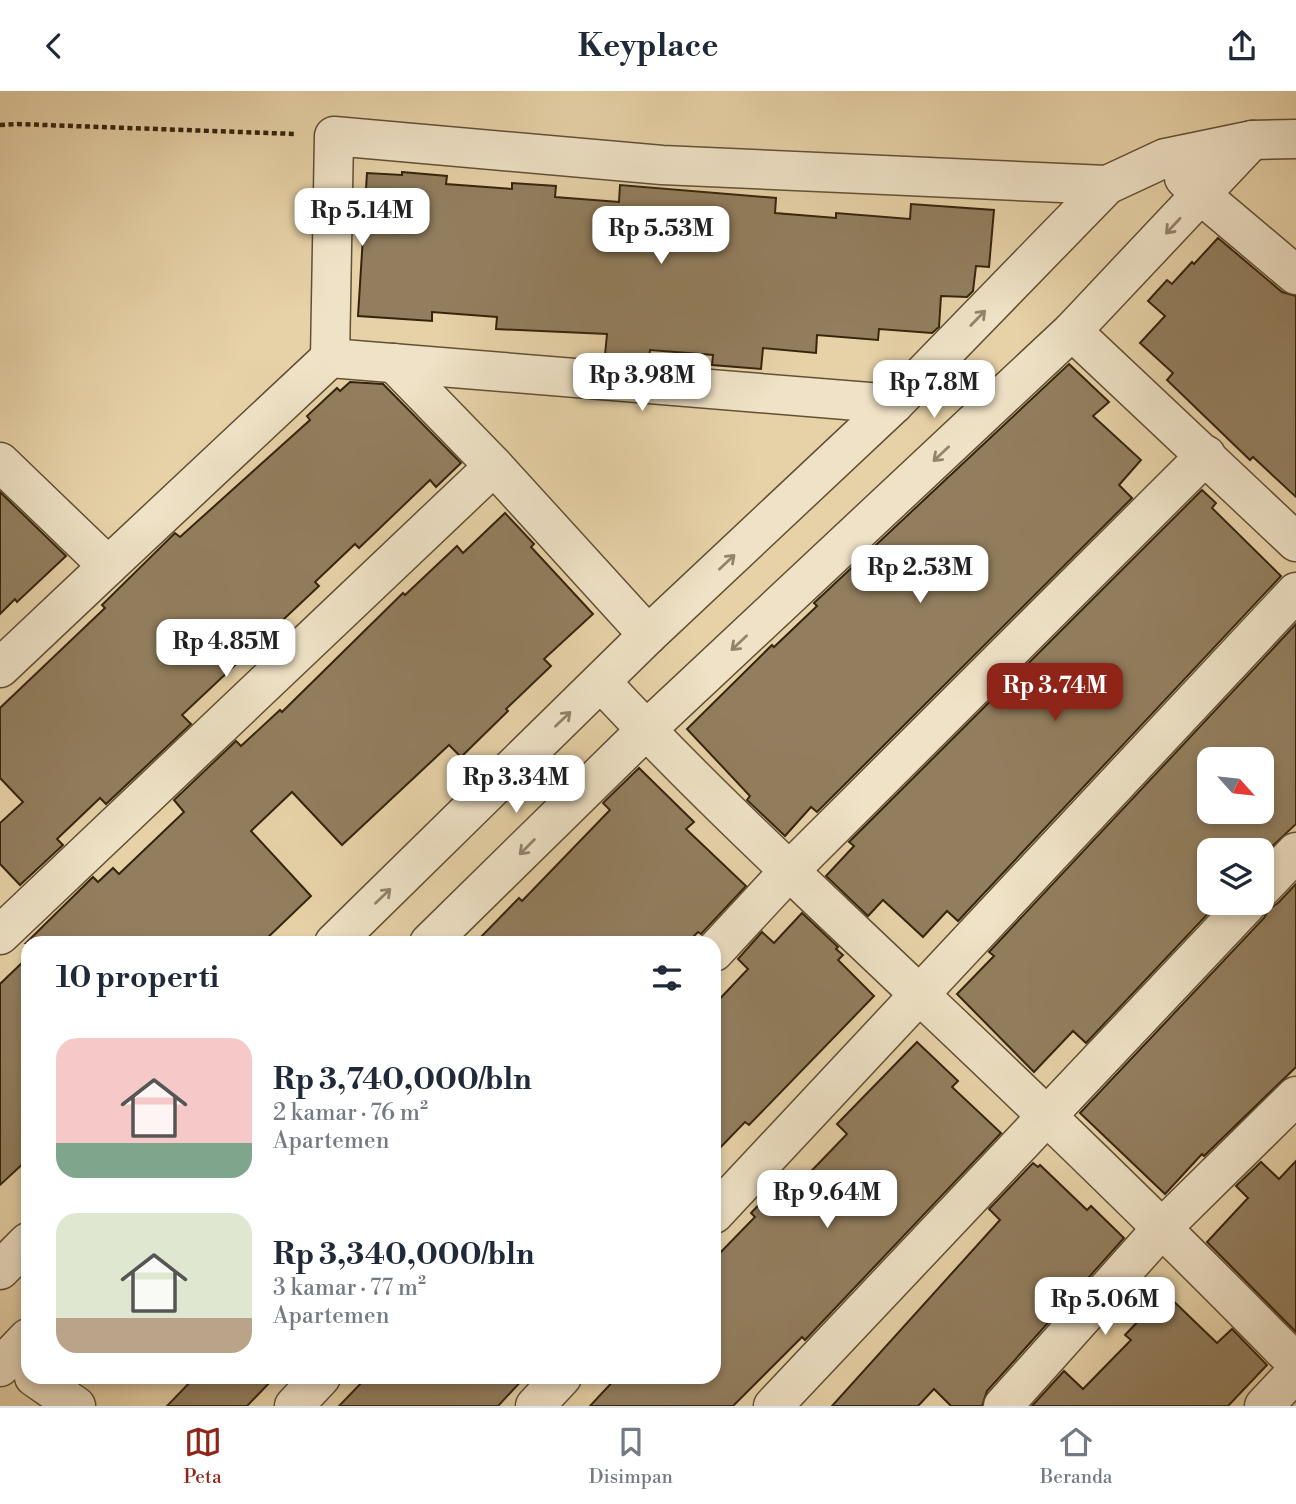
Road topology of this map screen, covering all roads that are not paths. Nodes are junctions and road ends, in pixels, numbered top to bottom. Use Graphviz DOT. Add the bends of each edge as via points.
graph roads {
  1 [pos="1296,139"];
  2 [pos="1252,140"];
  3 [pos="1165,158"];
  4 [pos="1107,185"];
  5 [pos="1201,195"];
  6 [pos="1296,275"];
  7 [pos="1072,331"];
  8 [pos="330,358"];
  9 [pos="394,363"];
  10 [pos="894,404"];
  11 [pos="1206,455"];
  12 [pos="0,462"];
  13 [pos="494,465"];
  14 [pos="1296,542"];
  15 [pos="108,566"];
  16 [pos="1296,592"];
  17 [pos="648,635"];
  18 [pos="0,668"];
  19 [pos="601,682"];
  20 [pos="646,730"];
  21 [pos="1296,852"];
  22 [pos="789,871"];
  23 [pos="1274,875"];
  24 [pos="1237,915"];
  25 [pos="0,935"];
  26 [pos="341,936"];
  27 [pos="436,936"];
  28 [pos="721,944"];
  29 [pos="919,994"];
  30 [pos="1296,1095"];
  31 [pos="1048,1116"];
  32 [pos="721,1206"];
  33 [pos="1164,1227"];
  34 [pos="21,1249"];
  35 [pos="0,1270"];
  36 [pos="1296,1363"];
  37 [pos="1296,1372"];
  38 [pos="47,1384"];
  39 [pos="314,1384"];
  40 [pos="555,1384"];
  41 [pos="76,1406"];
  42 [pos="294,1406"];
  43 [pos="535,1406"];
  44 [pos="773,1406"];
  45 [pos="1003,1406"];
  46 [pos="1264,1406"];
  1 -- 2 [label="street"];
  2 -- 3 [label="street"];
  2 -- 5 [label="street"];
  3 -- 4 [label="street"];
  3 -- 5 [label="street"];
  4 -- 8 [label="street" via="662,165 334,136"];
  10 -- 4 [label="street, one-way"];
  5 -- 6 [label="street"];
  5 -- 7 [label="street, one-way"];
  7 -- 11 [label="street"];
  7 -- 20 [label="street, one-way"];
  8 -- 9 [label="street"];
  8 -- 15 [label="street"];
  9 -- 10 [label="street"];
  9 -- 13 [label="street"];
  17 -- 10 [label="street, one-way"];
  11 -- 14 [label="street"];
  11 -- 22 [label="street"];
  12 -- 15 [label="street"];
  13 -- 17 [label="street"];
  13 -- 25 [label="street"];
  15 -- 18 [label="street"];
  16 -- 29 [label="street"];
  17 -- 19 [label="street"];
  19 -- 20 [label="street"];
  26 -- 19 [label="street, one-way"];
  20 -- 22 [label="street"];
  20 -- 27 [label="street, one-way"];
  21 -- 23 [label="street"];
  22 -- 28 [label="street"];
  22 -- 29 [label="street"];
  24 -- 31 [label="street"];
  29 -- 31 [label="street"];
  29 -- 32 [label="street"];
  30 -- 33 [label="street"];
  31 -- 33 [label="street"];
  31 -- 44 [label="street"];
  33 -- 36 [label="street"];
  33 -- 45 [label="street"];
  34 -- 35 [label="street"];
  37 -- 46 [label="street"];
  38 -- 41 [label="street"];
  39 -- 42 [label="street"];
  40 -- 43 [label="street"];
}
